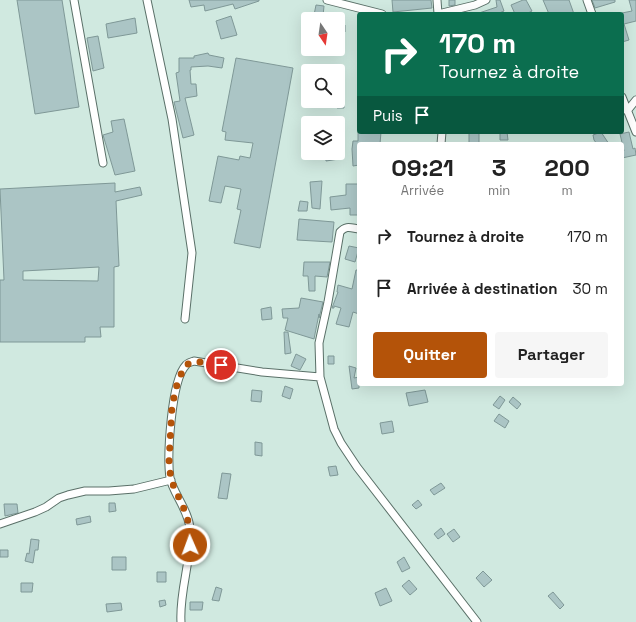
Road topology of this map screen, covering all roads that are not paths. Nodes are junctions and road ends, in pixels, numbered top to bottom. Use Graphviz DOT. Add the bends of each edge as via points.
graph roads {
  1 [pos="74,0"];
  2 [pos="147,0"];
  3 [pos="327,0"];
  4 [pos="437,0"];
  5 [pos="486,0"];
  6 [pos="588,0"];
  7 [pos="374,12"];
  8 [pos="438,12"];
  9 [pos="446,12"];
  10 [pos="591,12"];
  11 [pos="636,100"];
  12 [pos="624,103"];
  13 [pos="627,111"];
  14 [pos="636,132"];
  15 [pos="103,163"];
  16 [pos="357,229"];
  17 [pos="185,319"];
  18 [pos="320,377"];
  19 [pos="171,480"];
  20 [pos="0,524"];
  21 [pos="181,622"];
  22 [pos="477,622"];
  1 -- 15 [label="street"];
  2 -- 17 [label="street" via="172,119 192,252"];
  3 -- 7 [label="street"];
  4 -- 8 [label="street"];
  5 -- 9 [label="street"];
  6 -- 10 [label="street"];
  11 -- 13 [label="street"];
  12 -- 13 [label="street"];
  13 -- 14 [label="street"];
  16 -- 18 [label="street" via="348,227 340,232 319,343"];
  18 -- 19 [label="street" via="262,372 194,361 186,365 178,380 172,406 169,462"];
  18 -- 22 [label="street" via="334,429 341,443"];
  19 -- 20 [label="street" via="134,489 85,491 68,495 35,512"];
  19 -- 21 [label="street" via="190,527"];
}
